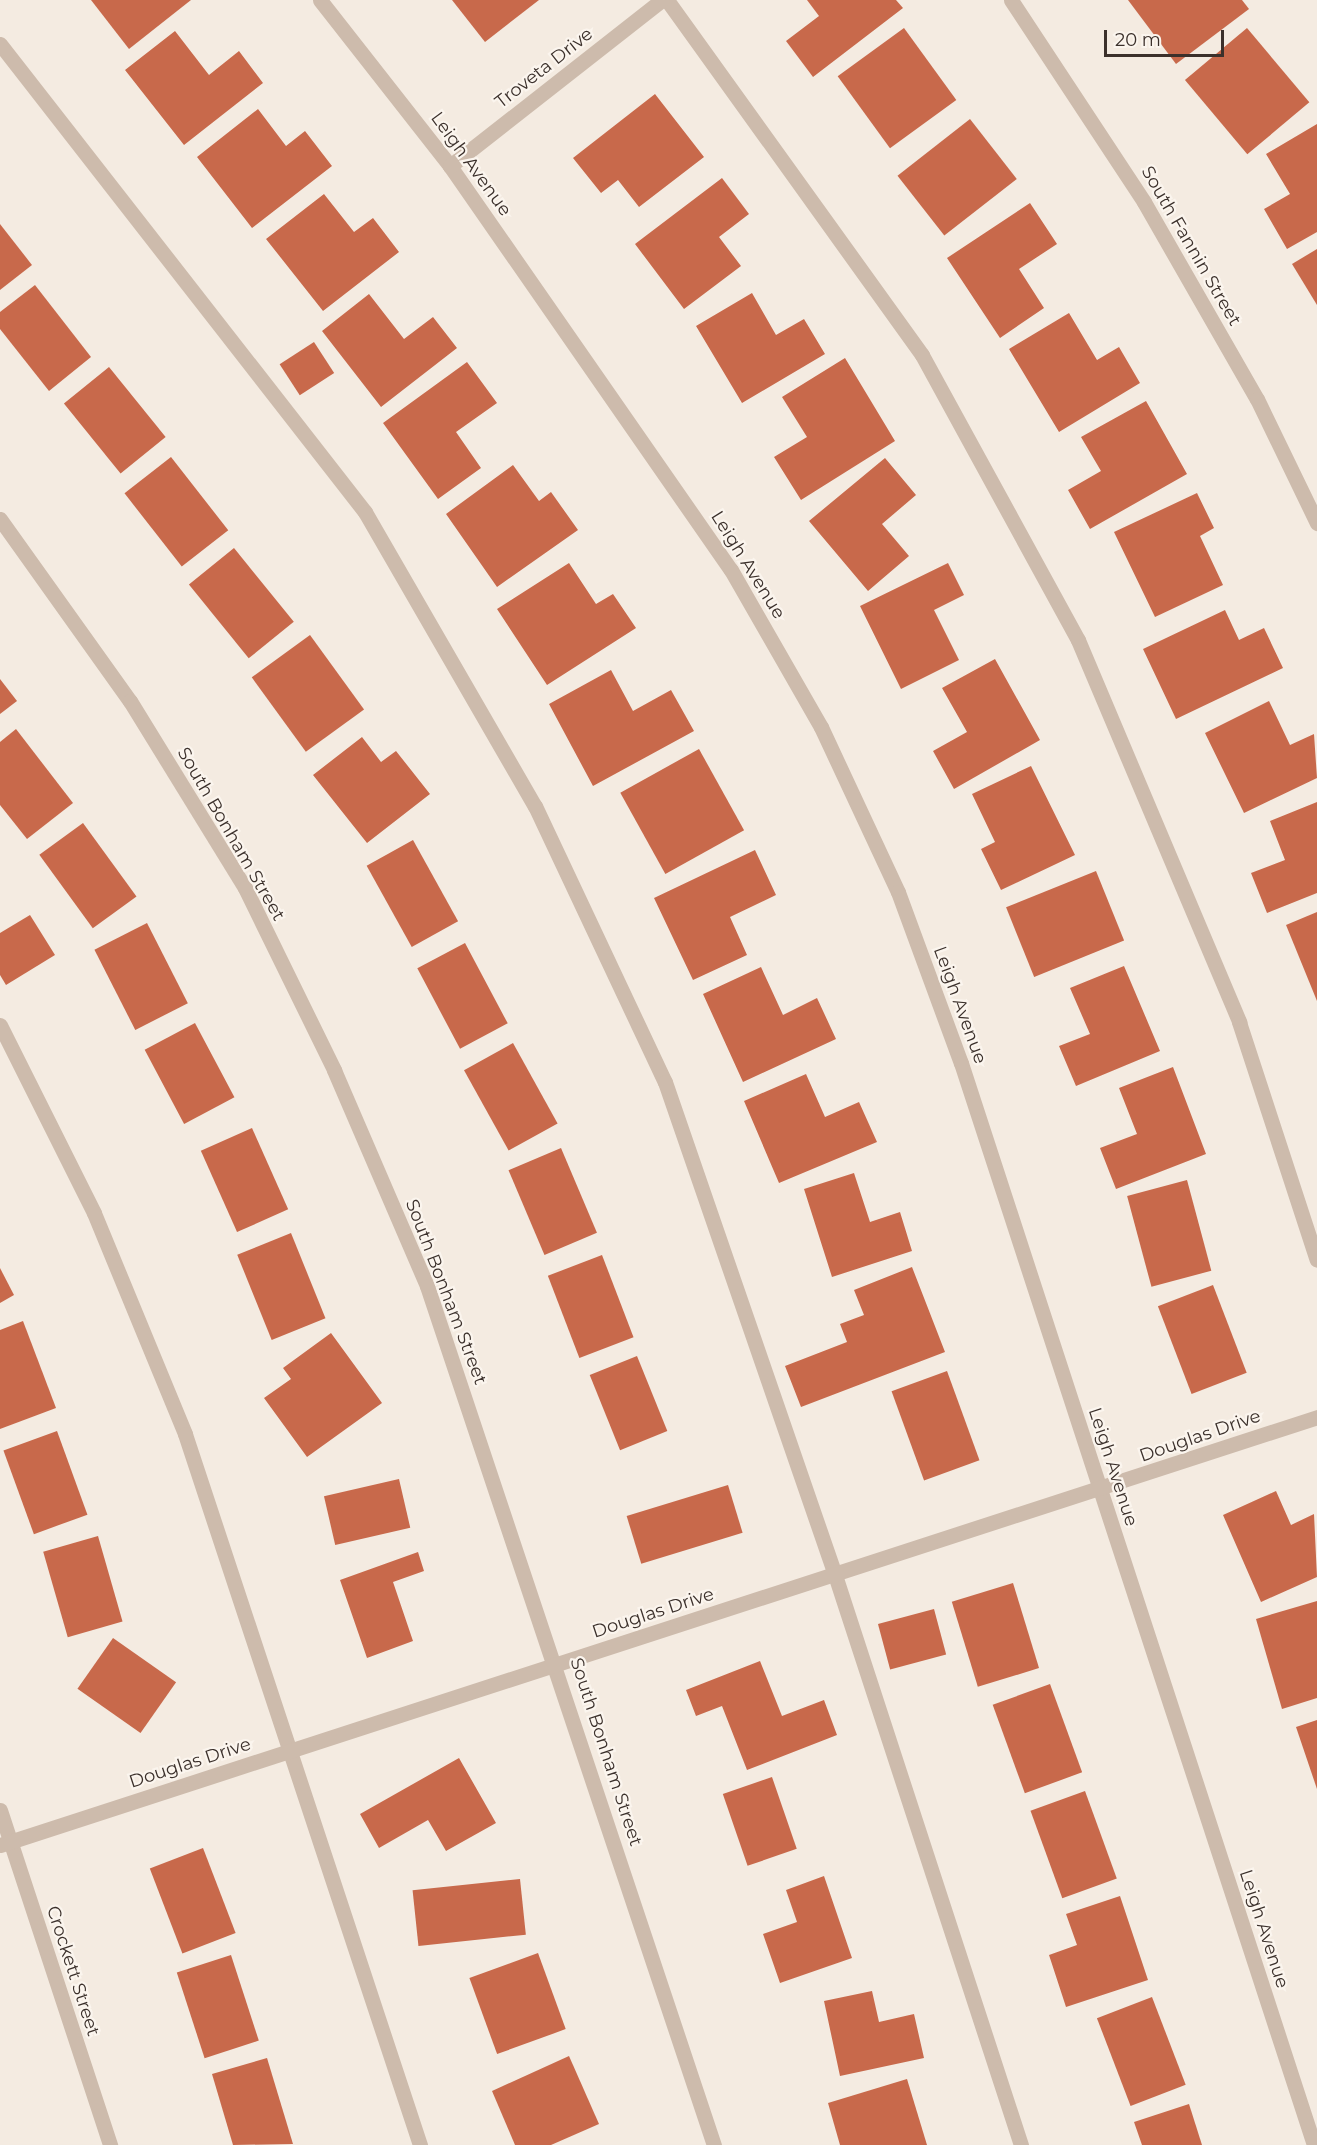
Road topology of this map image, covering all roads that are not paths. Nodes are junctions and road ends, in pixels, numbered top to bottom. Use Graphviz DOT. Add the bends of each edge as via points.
graph roads {
  1 [pos="321,0"];
  2 [pos="662,0"];
  3 [pos="667,0"];
  4 [pos="1011,0"];
  5 [pos="0,44"];
  6 [pos="450,166"];
  7 [pos="0,519"];
  8 [pos="1317,523"];
  9 [pos="0,1025"];
  10 [pos="1317,1260"];
  11 [pos="1317,1417"];
  12 [pos="1100,1490"];
  13 [pos="835,1575"];
  14 [pos="557,1665"];
  15 [pos="293,1750"];
  16 [pos="0,1810"];
  17 [pos="5,1844"];
  18 [pos="110,2145"];
  19 [pos="420,2145"];
  20 [pos="714,2145"];
  21 [pos="1021,2145"];
  22 [pos="1314,2145"];
  1 -- 6 [label="street, Leigh Avenue"];
  2 -- 6 [label="street, Troveta Drive"];
  3 -- 10 [label="street" via="922,355 1078,640 1239,1022"];
  4 -- 8 [label="street, South Fannin Street" via="1144,202 1257,399"];
  5 -- 13 [label="street" via="365,513 535,806 665,1082"];
  6 -- 12 [label="street, Leigh Avenue" via="731,570 821,728 898,892 961,1063"];
  7 -- 14 [label="street, South Bonham Street" via="130,701 239,878 328,1059 427,1286"];
  9 -- 15 [label="street" via="94,1213 185,1434"];
  11 -- 12 [label="street, Douglas Drive"];
  12 -- 13 [label="street, Douglas Drive"];
  12 -- 22 [label="street, Leigh Avenue"];
  13 -- 14 [label="street, Douglas Drive"];
  13 -- 21 [label="street"];
  14 -- 15 [label="street, Douglas Drive"];
  14 -- 20 [label="street, South Bonham Street"];
  15 -- 17 [label="street, Douglas Drive"];
  15 -- 19 [label="street"];
  16 -- 17 [label="street, Crockett Street"];
  17 -- 18 [label="street, Crockett Street"];
}
